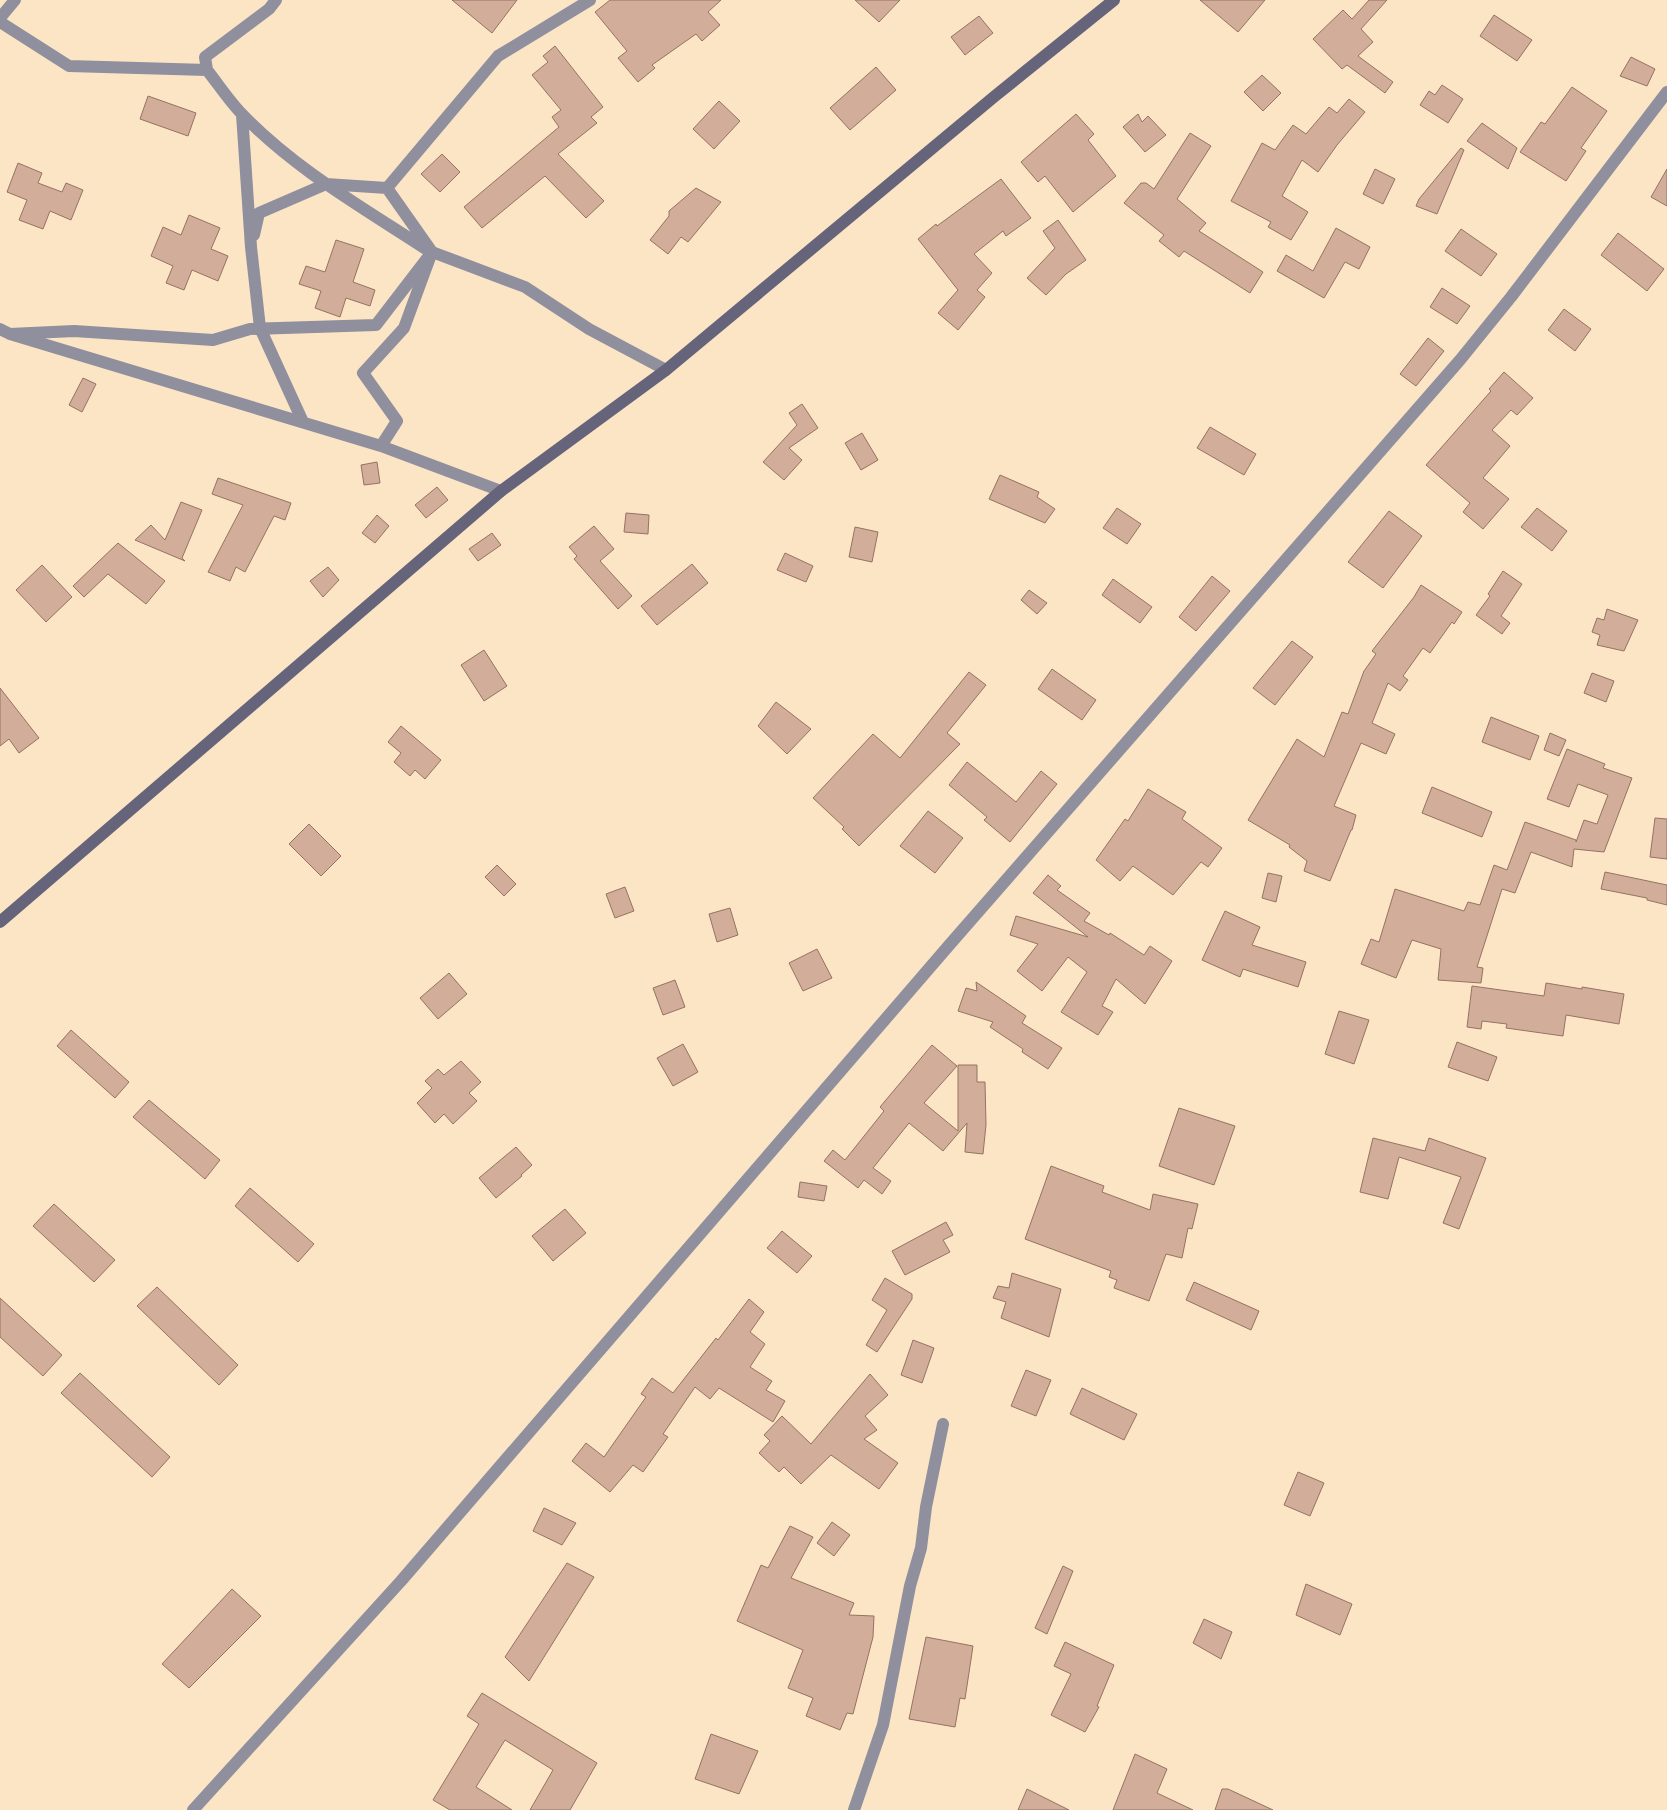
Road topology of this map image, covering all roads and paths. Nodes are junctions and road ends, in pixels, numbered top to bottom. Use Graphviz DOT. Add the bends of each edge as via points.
graph roads {
  1 [pos="15,0"];
  2 [pos="276,0"];
  3 [pos="590,0"];
  4 [pos="1114,0"];
  5 [pos="0,18"];
  6 [pos="0,22"];
  7 [pos="207,70"];
  8 [pos="1667,92"];
  9 [pos="242,114"];
  10 [pos="326,184"];
  11 [pos="387,188"];
  12 [pos="250,247"];
  13 [pos="432,252"];
  14 [pos="260,328"];
  15 [pos="5,331"];
  16 [pos="666,370"];
  17 [pos="302,422"];
  18 [pos="381,446"];
  19 [pos="501,491"];
  20 [pos="0,922"];
  21 [pos="943,1424"];
  22 [pos="193,1810"];
  23 [pos="854,1810"];
  1 -- 5 [label="street"];
  2 -- 7 [label="street" via="269,9 205,57"];
  3 -- 11 [label="street" via="498,56"];
  4 -- 16 [label="street"];
  6 -- 7 [label="street" via="70,66"];
  7 -- 9 [label="street"];
  8 -- 22 [label="street" via="1460,360 951,943 401,1581"];
  9 -- 10 [label="street" via="280,149"];
  9 -- 12 [label="street"];
  10 -- 11 [label="street"];
  10 -- 12 [label="street" via="259,213"];
  10 -- 13 [label="street"];
  11 -- 13 [label="street"];
  12 -- 14 [label="street"];
  13 -- 14 [label="street" via="376,325"];
  13 -- 16 [label="street" via="525,287 589,329"];
  13 -- 18 [label="street" via="404,328 363,373 397,421"];
  14 -- 15 [label="street" via="213,340 74,331"];
  14 -- 17 [label="street"];
  15 -- 17 [label="street"];
  16 -- 19 [label="street"];
  17 -- 18 [label="street"];
  18 -- 19 [label="street"];
  19 -- 20 [label="street"];
  21 -- 23 [label="street" via="921,1548 910,1586 883,1725"];
}
